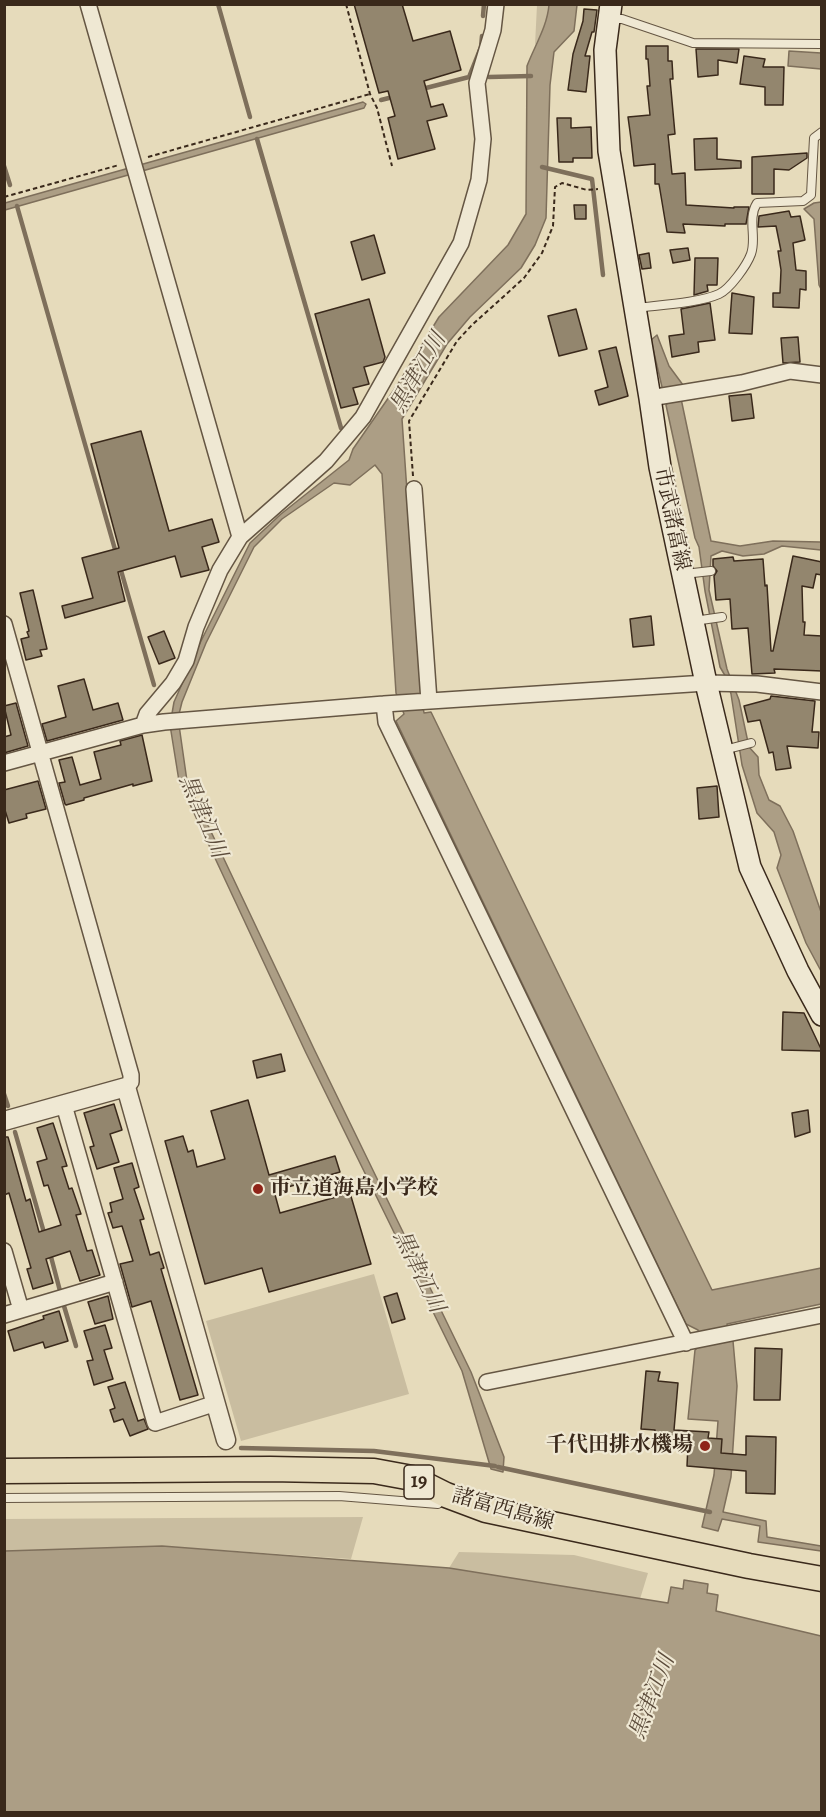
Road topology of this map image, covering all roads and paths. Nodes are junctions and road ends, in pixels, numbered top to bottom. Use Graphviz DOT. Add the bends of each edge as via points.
graph roads {
  1 [pos="88,4"];
  2 [pos="346,4"];
  3 [pos="496,4"];
  4 [pos="610,11"];
  5 [pos="822,44"];
  6 [pos="370,94"];
  7 [pos="822,132"];
  8 [pos="392,166"];
  9 [pos="134,167"];
  10 [pos="597,190"];
  11 [pos="4,197"];
  12 [pos="635,308"];
  13 [pos="822,375"];
  14 [pos="657,397"];
  15 [pos="414,489"];
  16 [pos="240,537"];
  17 [pos="711,571"];
  18 [pos="691,573"];
  19 [pos="722,617"];
  20 [pos="700,620"];
  21 [pos="4,624"];
  22 [pos="723,684"];
  23 [pos="822,692"];
  24 [pos="429,701"];
  25 [pos="389,704"];
  26 [pos="143,725"];
  27 [pos="751,743"];
  28 [pos="728,748"];
  29 [pos="41,753"];
  30 [pos="4,763"];
  31 [pos="822,1015"];
  32 [pos="126,1087"];
  33 [pos="64,1105"];
  34 [pos="4,1121"];
  35 [pos="4,1251"];
  36 [pos="114,1281"];
  37 [pos="21,1310"];
  38 [pos="4,1315"];
  39 [pos="822,1315"];
  40 [pos="692,1342"];
  41 [pos="487,1382"];
  42 [pos="216,1403"];
  43 [pos="226,1440"];
  44 [pos="4,1471"];
  45 [pos="446,1495"];
  46 [pos="4,1498"];
  47 [pos="822,1579"];
  1 -- 9 [label="street"];
  2 -- 6 [label="path"];
  3 -- 16 [label="street" via="493,30 477,83 483,139 479,180 461,243 363,417 326,461"];
  4 -- 5 [label="lane" via="622,19 693,43"];
  4 -- 12 [label="main road, 市武諸富線" via="605,50 609,152"];
  6 -- 8 [label="path"];
  6 -- 9 [label="path"];
  7 -- 12 [label="lane" via="814,138 811,195 803,201 757,203 752,211 752,253 722,293"];
  9 -- 11 [label="path"];
  9 -- 16 [label="street"];
  10 -- 15 [label="path" via="562,183 555,187 553,226 542,253 524,278 457,341 409,421"];
  12 -- 14 [label="main road, 市武諸富線"];
  13 -- 14 [label="street" via="789,371"];
  14 -- 18 [label="main road, 市武諸富線" via="660,467"];
  15 -- 24 [label="street"];
  16 -- 26 [label="street" via="220,570 186,661"];
  17 -- 18 [label="lane"];
  18 -- 20 [label="main road, 市武諸富線"];
  19 -- 20 [label="lane"];
  20 -- 22 [label="main road, 市武諸富線"];
  21 -- 29 [label="street"];
  22 -- 23 [label="street"];
  22 -- 24 [label="street"];
  22 -- 28 [label="main road, 市武諸富線"];
  24 -- 25 [label="street"];
  25 -- 26 [label="street"];
  25 -- 40 [label="street" via="386,722"];
  26 -- 29 [label="street"];
  27 -- 28 [label="lane"];
  28 -- 31 [label="main road, 市武諸富線" via="750,867"];
  29 -- 30 [label="street"];
  29 -- 32 [label="street" via="131,1075"];
  32 -- 33 [label="street"];
  32 -- 42 [label="street"];
  33 -- 34 [label="street"];
  33 -- 36 [label="street"];
  35 -- 37 [label="street"];
  36 -- 37 [label="street"];
  36 -- 42 [label="street" via="155,1423"];
  37 -- 38 [label="street"];
  39 -- 40 [label="street"];
  40 -- 41 [label="street"];
  42 -- 43 [label="street"];
  44 -- 45 [label="main road, 諸富西島線 / 19" via="374,1471 412,1478"];
  45 -- 46 [label="lane" via="438,1504 339,1496"];
  45 -- 47 [label="main road, 諸富西島線 / 19" via="486,1510"];
}
